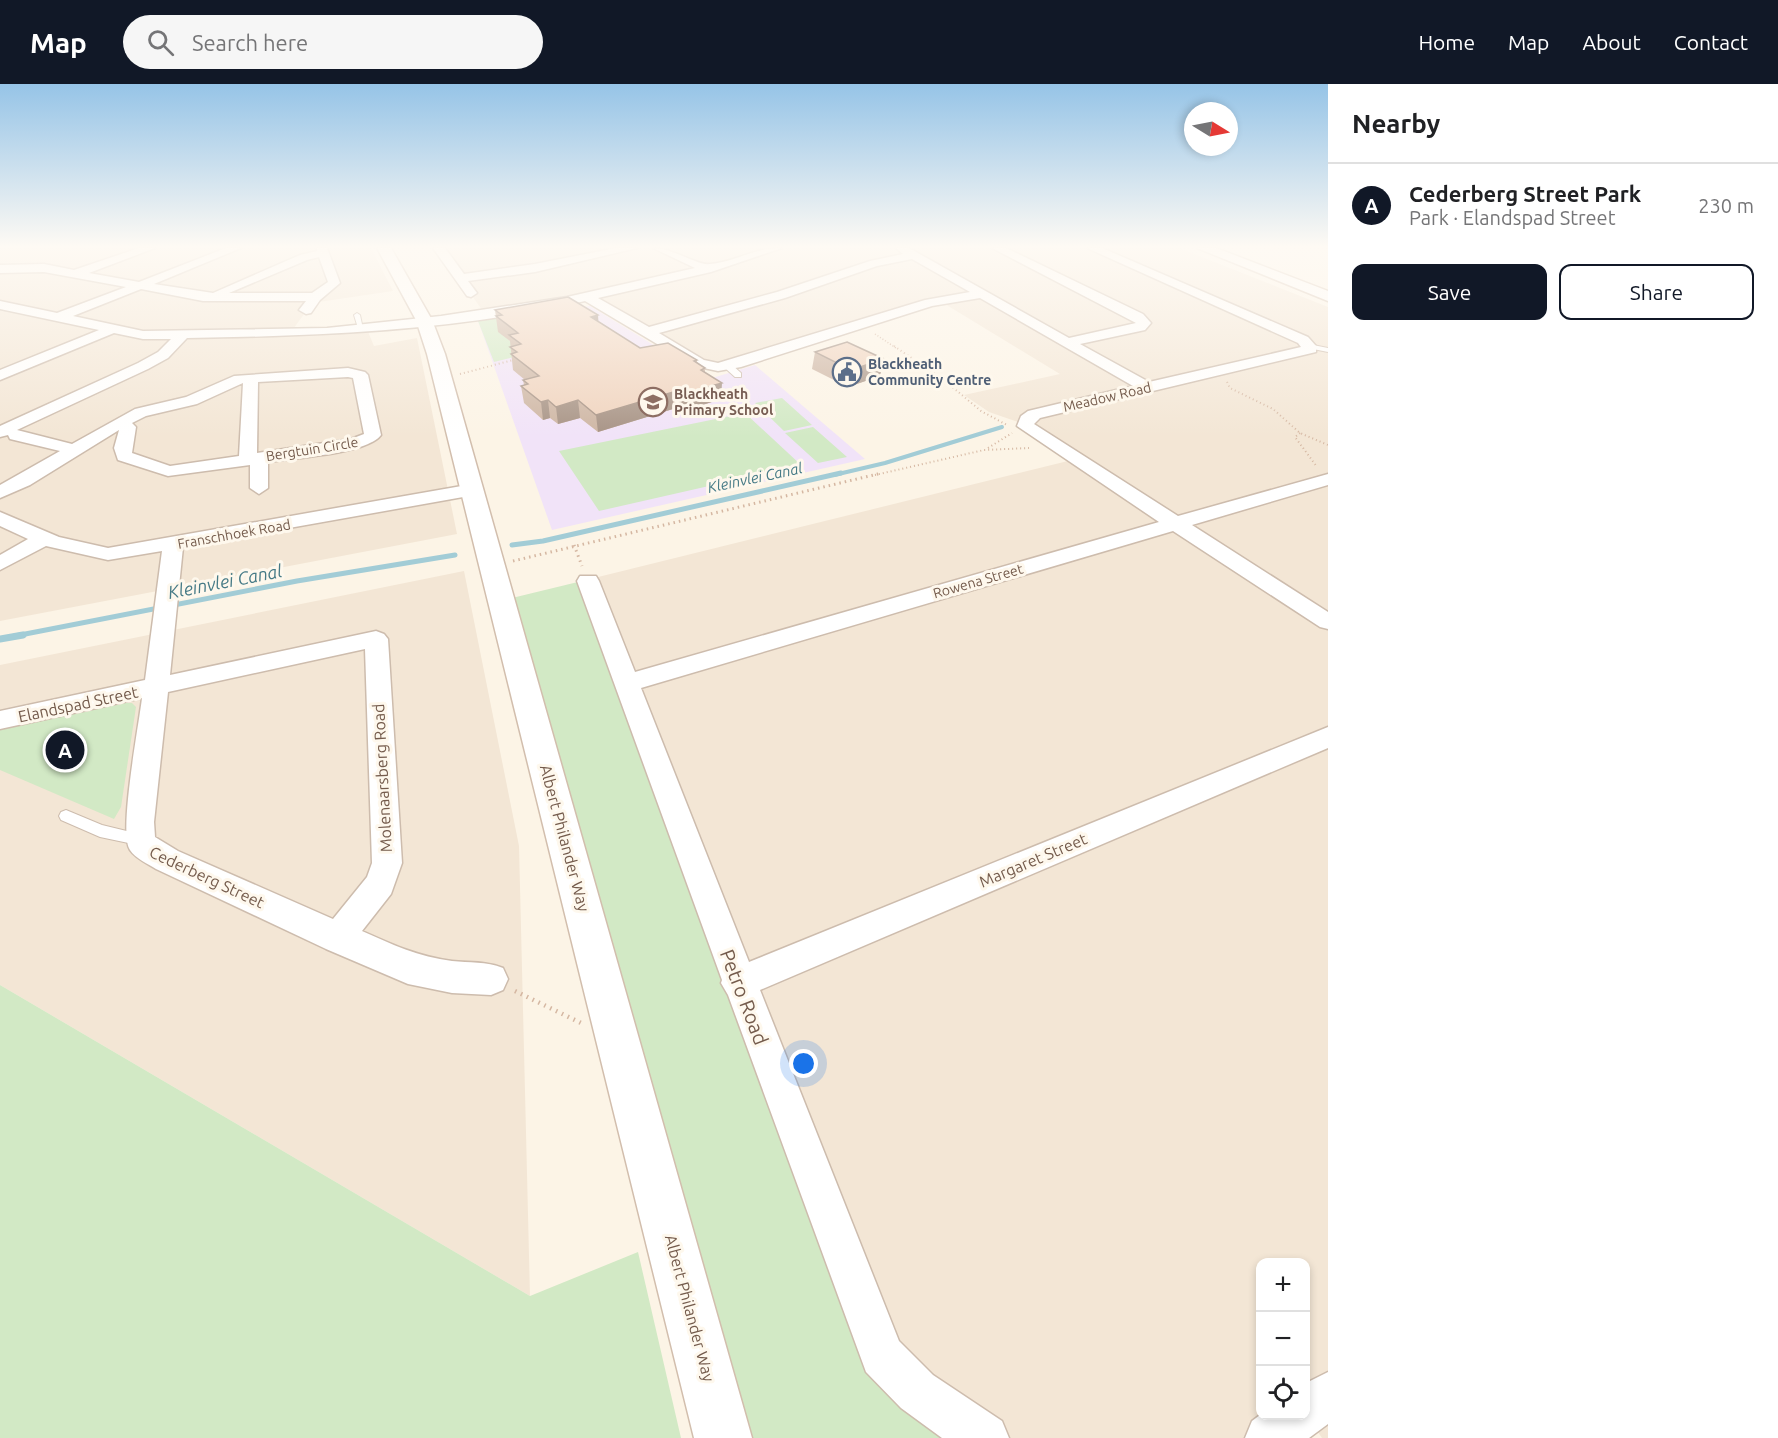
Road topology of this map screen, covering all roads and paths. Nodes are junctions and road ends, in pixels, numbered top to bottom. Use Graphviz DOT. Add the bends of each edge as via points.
graph roads {
  1 [pos="27,311"];
  2 [pos="73,311"];
  3 [pos="305,311"];
  4 [pos="419,311"];
  5 [pos="502,311"];
  6 [pos="612,311"];
  7 [pos="722,311"];
  8 [pos="904,311"];
  9 [pos="1013,311"];
  10 [pos="1126,311"];
  11 [pos="1237,311"];
  12 [pos="56,318"];
  13 [pos="424,320"];
  14 [pos="859,325"];
  15 [pos="110,330"];
  16 [pos="647,332"];
  17 [pos="289,333"];
  18 [pos="183,335"];
  19 [pos="1068,342"];
  20 [pos="1311,346"];
  21 [pos="1328,350"];
  22 [pos="527,357"];
  23 [pos="307,362"];
  24 [pos="1221,372"];
  25 [pos="0,375"];
  26 [pos="454,375"];
  27 [pos="298,376"];
  28 [pos="251,377"];
  29 [pos="1148,388"];
  30 [pos="117,416"];
  31 [pos="1008,426"];
  32 [pos="1025,426"];
  33 [pos="1300,433"];
  34 [pos="8,434"];
  35 [pos="1328,444"];
  36 [pos="1057,449"];
  37 [pos="75,450"];
  38 [pos="984,450"];
  39 [pos="254,459"];
  40 [pos="1325,476"];
  41 [pos="259,488"];
  42 [pos="473,490"];
  43 [pos="0,492"];
  44 [pos="0,518"];
  45 [pos="1175,524"];
  46 [pos="46,537"];
  47 [pos="173,545"];
  48 [pos="495,553"];
  49 [pos="0,564"];
  50 [pos="588,581"];
  51 [pos="1328,622"];
  52 [pos="627,683"];
  53 [pos="156,687"];
  54 [pos="0,720"];
  55 [pos="1328,737"];
  56 [pos="66,816"];
  57 [pos="138,839"];
  58 [pos="338,938"];
  59 [pos="491,979"];
  60 [pos="738,983"];
  61 [pos="585,1025"];
  62 [pos="1328,1395"];
  63 [pos="1310,1408"];
  64 [pos="1294,1420"];
  65 [pos="723,1438"];
  66 [pos="985,1438"];
  67 [pos="1269,1438"];
  1 -- 12 [label="street"];
  2 -- 12 [label="street"];
  3 -- 17 [label="street"];
  4 -- 13 [label="street, Albert Philander Way"];
  5 -- 13 [label="street"];
  6 -- 16 [label="street"];
  7 -- 16 [label="street"];
  8 -- 14 [label="street"];
  9 -- 19 [label="street"];
  10 -- 19 [label="street" via="1144,323 1134,329"];
  11 -- 20 [label="street"];
  12 -- 15 [label="street"];
  13 -- 17 [label="street" via="359,321"];
  13 -- 42 [label="street, Albert Philander Way"];
  14 -- 16 [label="street" via="829,339 733,370 672,353"];
  14 -- 31 [label="path"];
  15 -- 18 [label="street" via="143,336"];
  15 -- 25 [label="street"];
  17 -- 18 [label="street"];
  18 -- 34 [label="street" via="167,352 143,366"];
  19 -- 29 [label="street"];
  20 -- 21 [label="lane"];
  20 -- 24 [label="street, Meadow Road" via="1306,352"];
  22 -- 26 [label="path"];
  23 -- 27 [label="street"];
  24 -- 29 [label="street, Meadow Road"];
  24 -- 33 [label="path" via="1230,388 1273,409"];
  27 -- 28 [label="street, Bergtuin Circle"];
  27 -- 39 [label="street, Bergtuin Circle" via="348,372 360,375 372,436 352,444"];
  28 -- 30 [label="street, Bergtuin Circle" via="232,381 186,403"];
  28 -- 39 [label="street"];
  29 -- 32 [label="street, Meadow Road" via="1034,414"];
  30 -- 37 [label="street, Bergtuin Circle"];
  30 -- 39 [label="street, Bergtuin Circle" via="128,427 124,456 154,467 179,471"];
  31 -- 32 [label="path"];
  31 -- 38 [label="path" via="1013,432"];
  32 -- 36 [label="street"];
  33 -- 35 [label="path"];
  33 -- 40 [label="path" via="1295,437 1302,451"];
  34 -- 37 [label="street"];
  36 -- 38 [label="path"];
  36 -- 45 [label="street"];
  37 -- 43 [label="street, Bergtuin Circle"];
  38 -- 48 [label="path"];
  39 -- 41 [label="street"];
  40 -- 45 [label="street, Rowena Street"];
  42 -- 47 [label="street, Franschhoek Road"];
  42 -- 48 [label="street, Albert Philander Way"];
  44 -- 46 [label="street, Franschhoek Road"];
  45 -- 51 [label="street"];
  45 -- 52 [label="street, Rowena Street"];
  46 -- 47 [label="street, Franschhoek Road" via="108,554"];
  46 -- 49 [label="street"];
  47 -- 53 [label="street, Cederberg Street"];
  48 -- 65 [label="street, Albert Philander Way"];
  50 -- 52 [label="street, Petro Road"];
  52 -- 60 [label="street, Petro Road"];
  53 -- 54 [label="street, Elandspad Street"];
  53 -- 57 [label="street, Cederberg Street"];
  53 -- 58 [label="street, Molenaarsberg Road" via="376,631 387,863 376,891"];
  55 -- 60 [label="street, Margaret Street"];
  56 -- 57 [label="lane" via="100,831"];
  57 -- 58 [label="street, Cederberg Street" via="157,855"];
  58 -- 59 [label="street, Cederberg Street" via="408,968 452,977"];
  59 -- 61 [label="path"];
  60 -- 66 [label="street, Petro Road" via="882,1356 923,1398"];
  62 -- 63 [label="street"];
  64 -- 67 [label="street"];
}
